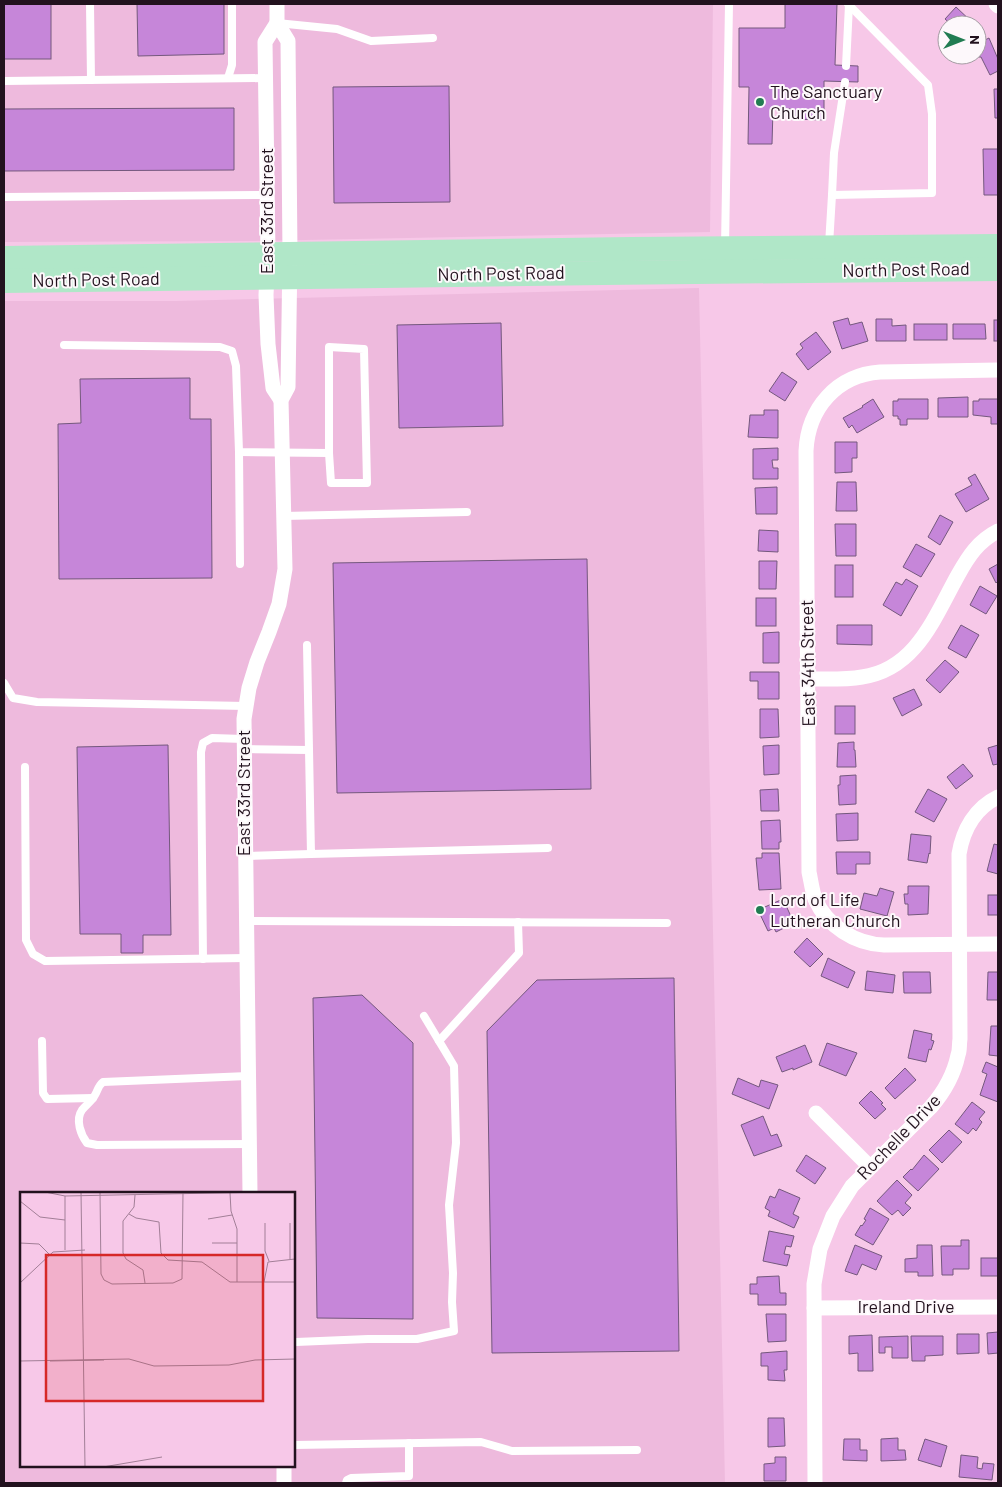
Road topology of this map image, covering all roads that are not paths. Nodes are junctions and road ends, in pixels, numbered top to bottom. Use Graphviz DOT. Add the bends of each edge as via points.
graph roads {
  1 [pos="90,4"];
  2 [pos="232,4"];
  3 [pos="277,4"];
  4 [pos="729,4"];
  5 [pos="849,4"];
  6 [pos="277,23"];
  7 [pos="433,38"];
  8 [pos="846,66"];
  9 [pos="228,78"];
  10 [pos="266,78"];
  11 [pos="91,80"];
  12 [pos="4,81"];
  13 [pos="845,82"];
  14 [pos="267,195"];
  15 [pos="832,195"];
  16 [pos="4,196"];
  17 [pos="998,246"];
  18 [pos="829,248"];
  19 [pos="279,254"];
  20 [pos="4,258"];
  21 [pos="726,260"];
  22 [pos="998,269"];
  23 [pos="278,278"];
  24 [pos="4,282"];
  25 [pos="64,345"];
  26 [pos="998,370"];
  27 [pos="281,400"];
  28 [pos="239,452"];
  29 [pos="282,453"];
  30 [pos="329,453"];
  31 [pos="467,512"];
  32 [pos="284,516"];
  33 [pos="998,531"];
  34 [pos="240,564"];
  35 [pos="307,645"];
  36 [pos="809,679"];
  37 [pos="4,683"];
  38 [pos="246,706"];
  39 [pos="244,744"];
  40 [pos="309,750"];
  41 [pos="25,767"];
  42 [pos="997,797"];
  43 [pos="548,848"];
  44 [pos="311,854"];
  45 [pos="245,856"];
  46 [pos="246,921"];
  47 [pos="518,922"];
  48 [pos="667,923"];
  49 [pos="998,944"];
  50 [pos="959,945"];
  51 [pos="246,958"];
  52 [pos="203,959"];
  53 [pos="424,1016"];
  54 [pos="42,1041"];
  55 [pos="439,1041"];
  56 [pos="248,1076"];
  57 [pos="93,1098"];
  58 [pos="816,1113"];
  59 [pos="249,1144"];
  60 [pos="870,1168"];
  61 [pos="250,1192"];
  62 [pos="998,1306"];
  63 [pos="814,1308"];
  64 [pos="296,1342"];
  65 [pos="409,1443"];
  66 [pos="295,1445"];
  67 [pos="637,1450"];
  68 [pos="284,1467"];
  69 [pos="284,1483"];
  70 [pos="346,1483"];
  71 [pos="815,1483"];
  1 -- 11 [label="lane"];
  2 -- 9 [label="lane" via="232,66"];
  3 -- 6 [label="street, East 33rd Street"];
  4 -- 21 [label="lane"];
  5 -- 8 [label="lane"];
  5 -- 15 [label="lane" via="928,85 932,114 932,193"];
  6 -- 7 [label="lane" via="337,29 371,41"];
  6 -- 10 [label="street, East 33rd Street" via="266,42"];
  6 -- 19 [label="street, East 33rd Street" via="288,41"];
  9 -- 10 [label="lane"];
  9 -- 11 [label="lane"];
  10 -- 14 [label="street, East 33rd Street"];
  11 -- 12 [label="lane"];
  13 -- 15 [label="lane" via="834,153"];
  14 -- 16 [label="lane"];
  14 -- 19 [label="street, East 33rd Street"];
  15 -- 18 [label="lane"];
  17 -- 18 [label="main road, North Post Road"];
  18 -- 21 [label="main road, North Post Road"];
  19 -- 20 [label="main road, North Post Road"];
  19 -- 21 [label="main road, North Post Road"];
  19 -- 23 [label="street, East 33rd Street"];
  19 -- 23 [label="street, East 33rd Street"];
  21 -- 22 [label="main road, North Post Road"];
  21 -- 23 [label="main road, North Post Road"];
  23 -- 24 [label="main road, North Post Road"];
  23 -- 27 [label="street, East 33rd Street" via="288,387"];
  23 -- 27 [label="street, East 33rd Street" via="266,296 273,388"];
  25 -- 28 [label="lane" via="220,347 232,351 236,366"];
  26 -- 36 [label="street, East 34th Street" via="874,372 846,382 820,406 806,445"];
  27 -- 29 [label="street, East 33rd Street"];
  28 -- 29 [label="lane"];
  28 -- 34 [label="lane"];
  29 -- 30 [label="lane"];
  29 -- 32 [label="street, East 33rd Street"];
  30 -- 30 [label="lane" via="329,347 364,349 367,483 331,483"];
  31 -- 32 [label="lane"];
  32 -- 38 [label="street, East 33rd Street" via="285,569 279,604 257,662"];
  33 -- 36 [label="street" via="969,554 920,642 900,662 885,671 863,677"];
  35 -- 40 [label="lane"];
  36 -- 50 [label="street, East 34th Street" via="809,872 821,910 844,933 858,940 879,945"];
  37 -- 38 [label="lane" via="13,698 37,702"];
  38 -- 39 [label="street, East 33rd Street"];
  39 -- 40 [label="lane"];
  39 -- 45 [label="street, East 33rd Street"];
  39 -- 52 [label="lane" via="212,738 203,743 201,752"];
  40 -- 44 [label="lane"];
  41 -- 52 [label="lane" via="26,940 33,954 45,961"];
  42 -- 50 [label="street, Rochelle Drive" via="970,822 961,843 958,860"];
  43 -- 44 [label="lane"];
  44 -- 45 [label="lane"];
  45 -- 46 [label="street, East 33rd Street"];
  46 -- 47 [label="lane"];
  46 -- 51 [label="street, East 33rd Street"];
  47 -- 48 [label="lane"];
  47 -- 55 [label="lane" via="519,953"];
  49 -- 50 [label="street, East 34th Street"];
  50 -- 60 [label="street, Rochelle Drive" via="960,1039 950,1078 939,1098"];
  51 -- 52 [label="lane"];
  51 -- 56 [label="street, East 33rd Street"];
  53 -- 55 [label="lane"];
  54 -- 57 [label="lane" via="43,1094 47,1099"];
  55 -- 64 [label="lane" via="454,1066 456,1143 449,1205 454,1331 417,1339"];
  56 -- 57 [label="lane" via="103,1082"];
  56 -- 59 [label="street, East 33rd Street"];
  57 -- 59 [label="lane" via="79,1118 81,1135 87,1143"];
  58 -- 60 [label="street"];
  59 -- 61 [label="street, East 33rd Street"];
  60 -- 63 [label="street, Rochelle Drive" via="852,1186 828,1226 817,1260"];
  62 -- 63 [label="street, Ireland Drive"];
  63 -- 71 [label="street, Rochelle Drive"];
  65 -- 66 [label="lane"];
  65 -- 67 [label="lane" via="481,1442 512,1451"];
  65 -- 70 [label="lane" via="409,1476 351,1478"];
  68 -- 69 [label="street"];
}
